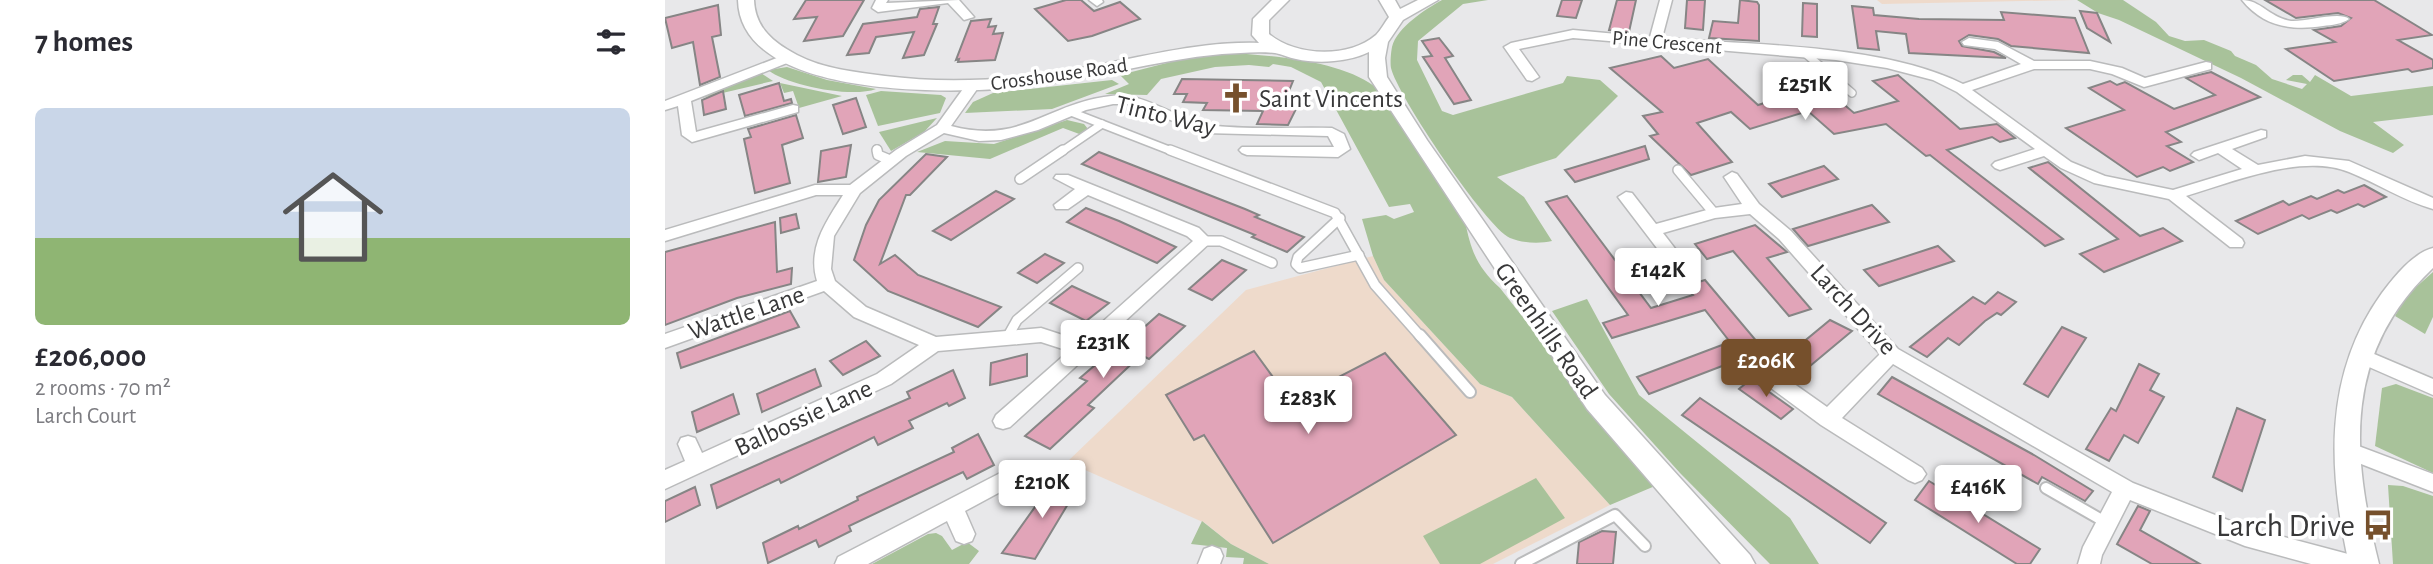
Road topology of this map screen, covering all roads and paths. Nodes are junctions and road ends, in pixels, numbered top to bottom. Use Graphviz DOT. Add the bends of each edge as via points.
graph roads {
  1 [pos="746,0"];
  2 [pos="882,0"];
  3 [pos="950,0"];
  4 [pos="1281,0"];
  5 [pos="1387,0"];
  6 [pos="1430,0"];
  7 [pos="1666,0"];
  8 [pos="2248,0"];
  9 [pos="968,17"];
  10 [pos="1397,17"];
  11 [pos="2343,19"];
  12 [pos="1258,21"];
  13 [pos="1380,40"];
  14 [pos="1655,41"];
  15 [pos="1969,42"];
  16 [pos="1273,48"];
  17 [pos="1199,50"];
  18 [pos="1806,54"];
  19 [pos="1325,56"];
  20 [pos="787,58"];
  21 [pos="2032,65"];
  22 [pos="2206,66"];
  23 [pos="1378,77"];
  24 [pos="1532,77"];
  25 [pos="973,85"];
  26 [pos="1962,89"];
  27 [pos="1852,93"];
  28 [pos="684,100"];
  29 [pos="665,106"];
  30 [pos="793,109"];
  31 [pos="1071,112"];
  32 [pos="1102,124"];
  33 [pos="942,128"];
  34 [pos="2261,134"];
  35 [pos="2220,148"];
  36 [pos="1247,150"];
  37 [pos="2046,151"];
  38 [pos="2199,155"];
  39 [pos="2000,165"];
  40 [pos="1678,170"];
  41 [pos="2255,170"];
  42 [pos="1732,177"];
  43 [pos="1062,178"];
  44 [pos="1020,179"];
  45 [pos="1087,188"];
  46 [pos="854,190"];
  47 [pos="2174,195"];
  48 [pos="1626,197"];
  49 [pos="2433,204"];
  50 [pos="1062,205"];
  51 [pos="1753,208"];
  52 [pos="1714,213"];
  53 [pos="1340,218"];
  54 [pos="1653,230"];
  55 [pos="665,236"];
  56 [pos="1204,241"];
  57 [pos="2236,243"];
  58 [pos="2433,255"];
  59 [pos="1359,256"];
  60 [pos="1272,263"];
  61 [pos="1078,268"];
  62 [pos="1688,277"];
  63 [pos="827,284"];
  64 [pos="1008,336"];
  65 [pos="665,341"];
  66 [pos="934,344"];
  67 [pos="1084,349"];
  68 [pos="1891,354"];
  69 [pos="2360,355"];
  70 [pos="1759,369"];
  71 [pos="2433,387"];
  72 [pos="1470,392"];
  73 [pos="1828,419"];
  74 [pos="1003,421"];
  75 [pos="688,444"];
  76 [pos="2345,449"];
  77 [pos="697,466"];
  78 [pos="1915,474"];
  79 [pos="1008,478"];
  80 [pos="665,480"];
  81 [pos="2433,483"];
  82 [pos="2046,488"];
  83 [pos="2125,489"];
  84 [pos="953,509"];
  85 [pos="2107,523"];
  86 [pos="964,534"];
  87 [pos="1645,546"];
  88 [pos="846,564"];
  89 [pos="1521,564"];
  90 [pos="1740,564"];
  91 [pos="2089,564"];
  92 [pos="2347,564"];
  93 [pos="2364,564"];
  1 -- 20 [label="street, Crosshouse Road" via="745,14 760,38"];
  2 -- 3 [label="street" via="878,8"];
  3 -- 9 [label="street"];
  4 -- 12 [label="street, Crosshouse Road"];
  5 -- 10 [label="street"];
  6 -- 10 [label="street"];
  7 -- 14 [label="street"];
  8 -- 11 [label="street" via="2258,12 2290,28"];
  10 -- 13 [label="street" via="1393,29"];
  12 -- 16 [label="street" via="1262,40"];
  12 -- 17 [label="street, Crosshouse Road" via="1236,36"];
  13 -- 19 [label="street" via="1345,54"];
  13 -- 23 [label="street"];
  14 -- 18 [label="street, Pine Crescent"];
  14 -- 24 [label="street, Pine Crescent" via="1573,34 1506,48"];
  15 -- 21 [label="street" via="1998,46"];
  16 -- 17 [label="street, Crosshouse Road"];
  16 -- 19 [label="street, Crosshouse Road"];
  17 -- 25 [label="street, Crosshouse Road" via="1073,75"];
  18 -- 26 [label="street, Pine Crescent" via="1888,64 1938,77"];
  18 -- 27 [label="lane"];
  19 -- 23 [label="street"];
  20 -- 25 [label="street, Crosshouse Road" via="863,79"];
  20 -- 28 [label="street"];
  21 -- 22 [label="street" via="2101,65 2144,83"];
  21 -- 26 [label="street"];
  23 -- 90 [label="street, Greenhills Road" via="1596,401"];
  25 -- 33 [label="street"];
  26 -- 37 [label="street, Pine Crescent"];
  28 -- 29 [label="street"];
  28 -- 30 [label="street" via="692,138"];
  31 -- 32 [label="lane"];
  31 -- 33 [label="street, Tinto Way" via="999,137"];
  31 -- 36 [label="street, Tinto Way" via="1102,100 1130,100 1205,129 1332,132 1342,149"];
  32 -- 44 [label="lane"];
  32 -- 53 [label="lane" via="1318,204"];
  33 -- 46 [label="street" via="883,155"];
  34 -- 35 [label="street"];
  35 -- 38 [label="street"];
  35 -- 41 [label="street"];
  37 -- 39 [label="street"];
  37 -- 47 [label="street, Pine Crescent" via="2100,180"];
  40 -- 52 [label="lane"];
  41 -- 47 [label="street, Pine Crescent"];
  41 -- 49 [label="street, Pine Crescent" via="2305,161 2349,166"];
  42 -- 51 [label="street, Larch Drive"];
  43 -- 45 [label="street"];
  45 -- 50 [label="street"];
  45 -- 56 [label="street" via="1193,232"];
  46 -- 55 [label="street" via="815,190"];
  46 -- 63 [label="street" via="826,236 822,269"];
  47 -- 57 [label="street, Pine Crescent"];
  48 -- 54 [label="street"];
  51 -- 52 [label="street"];
  51 -- 68 [label="street, Larch Drive" via="1785,235"];
  52 -- 54 [label="street"];
  53 -- 59 [label="lane"];
  53 -- 59 [label="lane" via="1296,264 1310,268"];
  54 -- 62 [label="street"];
  56 -- 60 [label="lane" via="1221,241"];
  56 -- 67 [label="street"];
  58 -- 69 [label="street" via="2410,272 2367,331"];
  59 -- 72 [label="lane" via="1391,304"];
  61 -- 64 [label="lane" via="1017,320"];
  63 -- 65 [label="street, Wattle Lane"];
  63 -- 66 [label="street" via="860,312"];
  64 -- 66 [label="street"];
  64 -- 67 [label="street" via="1041,335"];
  66 -- 77 [label="street, Balbossie Lane" via="884,379"];
  67 -- 74 [label="street"];
  68 -- 73 [label="street"];
  68 -- 83 [label="street, Larch Drive"];
  69 -- 71 [label="street"];
  69 -- 76 [label="street" via="2348,400"];
  70 -- 73 [label="street"];
  73 -- 78 [label="street"];
  75 -- 77 [label="street"];
  76 -- 81 [label="street"];
  76 -- 93 [label="street" via="2354,530"];
  77 -- 80 [label="street, Balbossie Lane"];
  79 -- 84 [label="street"];
  82 -- 85 [label="lane"];
  83 -- 85 [label="street"];
  83 -- 92 [label="street, Larch Drive" via="2245,536"];
  84 -- 86 [label="street"];
  84 -- 88 [label="street"];
  85 -- 91 [label="street"];
  87 -- 89 [label="lane" via="1615,515"];
}
